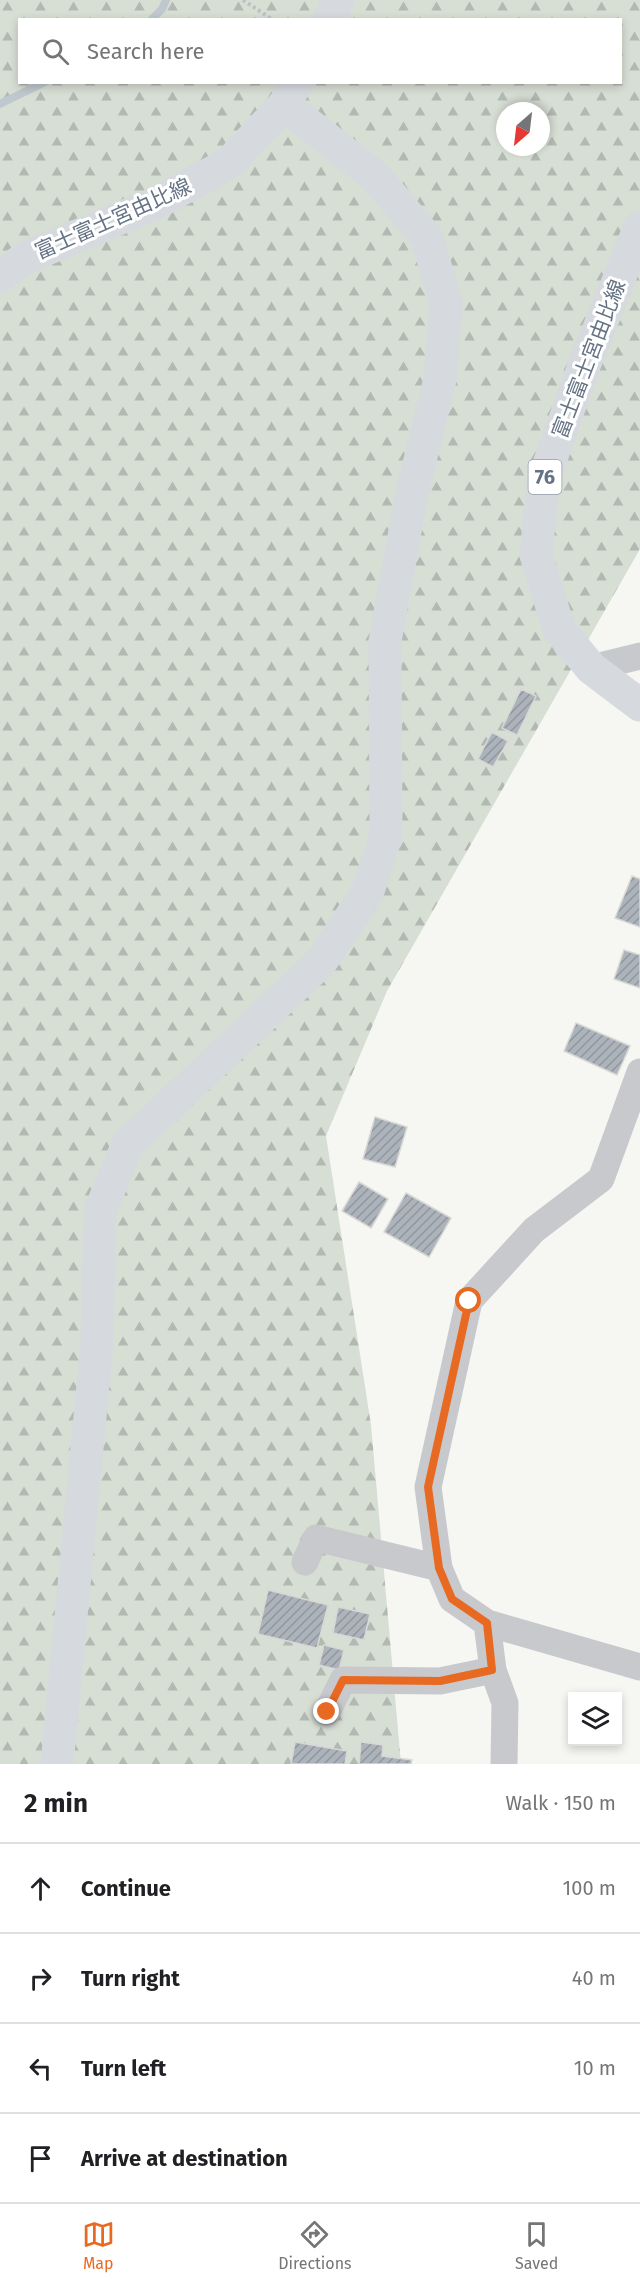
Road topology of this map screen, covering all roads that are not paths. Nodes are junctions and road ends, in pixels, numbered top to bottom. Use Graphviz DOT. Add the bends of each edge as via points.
graph roads {
  1 [pos="338,0"];
  2 [pos="330,18"];
  3 [pos="290,94"];
  4 [pos="640,226"];
  5 [pos="0,276"];
  6 [pos="640,656"];
  7 [pos="591,668"];
  8 [pos="640,705"];
  9 [pos="640,1072"];
  10 [pos="305,1563"];
  11 [pos="439,1568"];
  12 [pos="487,1623"];
  13 [pos="640,1667"];
  14 [pos="492,1670"];
  15 [pos="327,1712"];
  16 [pos="57,1764"];
  17 [pos="504,1764"];
  1 -- 2 [label="street"];
  3 -- 5 [label="street, 富士富士宮由比線" via="228,164 154,204 25,258"];
  3 -- 16 [label="street" via="376,177 428,238 446,303 440,379 412,493 385,641 386,835 368,891 321,962 128,1144 100,1211 97,1343"];
  4 -- 7 [label="street, 富士富士宮由比線 / 76" via="543,481 536,555 560,629"];
  6 -- 7 [label="street"];
  7 -- 8 [label="street, 富士富士宮由比線 / 76"];
  9 -- 11 [label="street" via="601,1179 534,1230 469,1301 428,1487"];
  10 -- 11 [label="street" via="316,1538"];
  11 -- 12 [label="street" via="452,1599"];
  12 -- 13 [label="street"];
  12 -- 14 [label="street"];
  14 -- 15 [label="street" via="440,1681 343,1680"];
  14 -- 17 [label="street" via="505,1703"];
}
